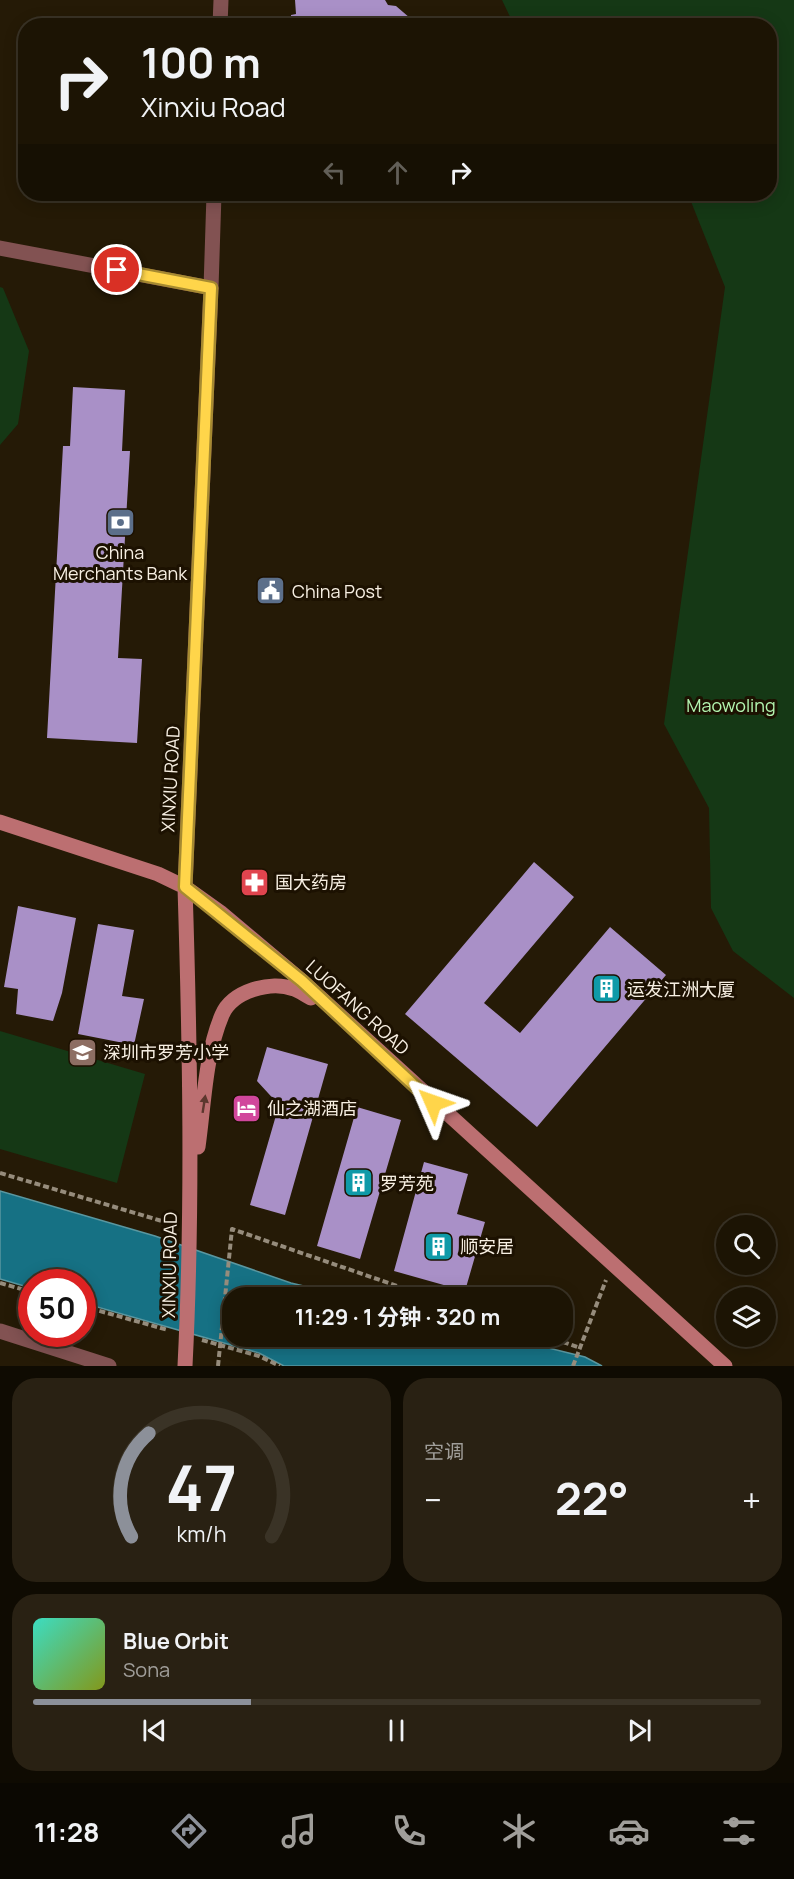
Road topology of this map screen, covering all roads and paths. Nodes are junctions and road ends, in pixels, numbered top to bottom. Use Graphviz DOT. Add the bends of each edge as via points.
graph roads {
  1 [pos="220,0"];
  2 [pos="220,18"];
  3 [pos="214,201"];
  4 [pos="0,248"];
  5 [pos="211,288"];
  6 [pos="0,822"];
  7 [pos="185,887"];
  8 [pos="333,1010"];
  9 [pos="0,1173"];
  10 [pos="190,1204"];
  11 [pos="172,1224"];
  12 [pos="612,1264"];
  13 [pos="0,1283"];
  14 [pos="226,1287"];
  15 [pos="400,1287"];
  16 [pos="18,1288"];
  17 [pos="222,1327"];
  18 [pos="0,1331"];
  19 [pos="573,1346"];
  20 [pos="580,1348"];
  21 [pos="186,1362"];
  22 [pos="109,1366"];
  23 [pos="218,1366"];
  24 [pos="573,1366"];
  25 [pos="725,1366"];
  1 -- 2 [label="street"];
  3 -- 5 [label="street, XINXIU ROAD"];
  4 -- 5 [label="street"];
  5 -- 7 [label="street, XINXIU ROAD"];
  6 -- 7 [label="main road, LUOFANG ROAD" via="158,874"];
  7 -- 8 [label="main road, LUOFANG ROAD" via="220,912"];
  7 -- 10 [label="main road, XINXIU ROAD"];
  10 -- 8 [label="main road, one-way" via="211,1056 222,1014 235,998 251,989 270,987 293,988"];
  8 -- 12 [label="main road, LUOFANG ROAD"];
  9 -- 11 [label="path"];
  10 -- 21 [label="main road, XINXIU ROAD"];
  12 -- 20 [label="path"];
  12 -- 25 [label="main road, LUOFANG ROAD"];
  13 -- 16 [label="path"];
  14 -- 15 [label="path" via="232,1229"];
  17 -- 23 [label="path"];
  18 -- 22 [label="street"];
  19 -- 20 [label="path"];
  20 -- 24 [label="path"];
}
